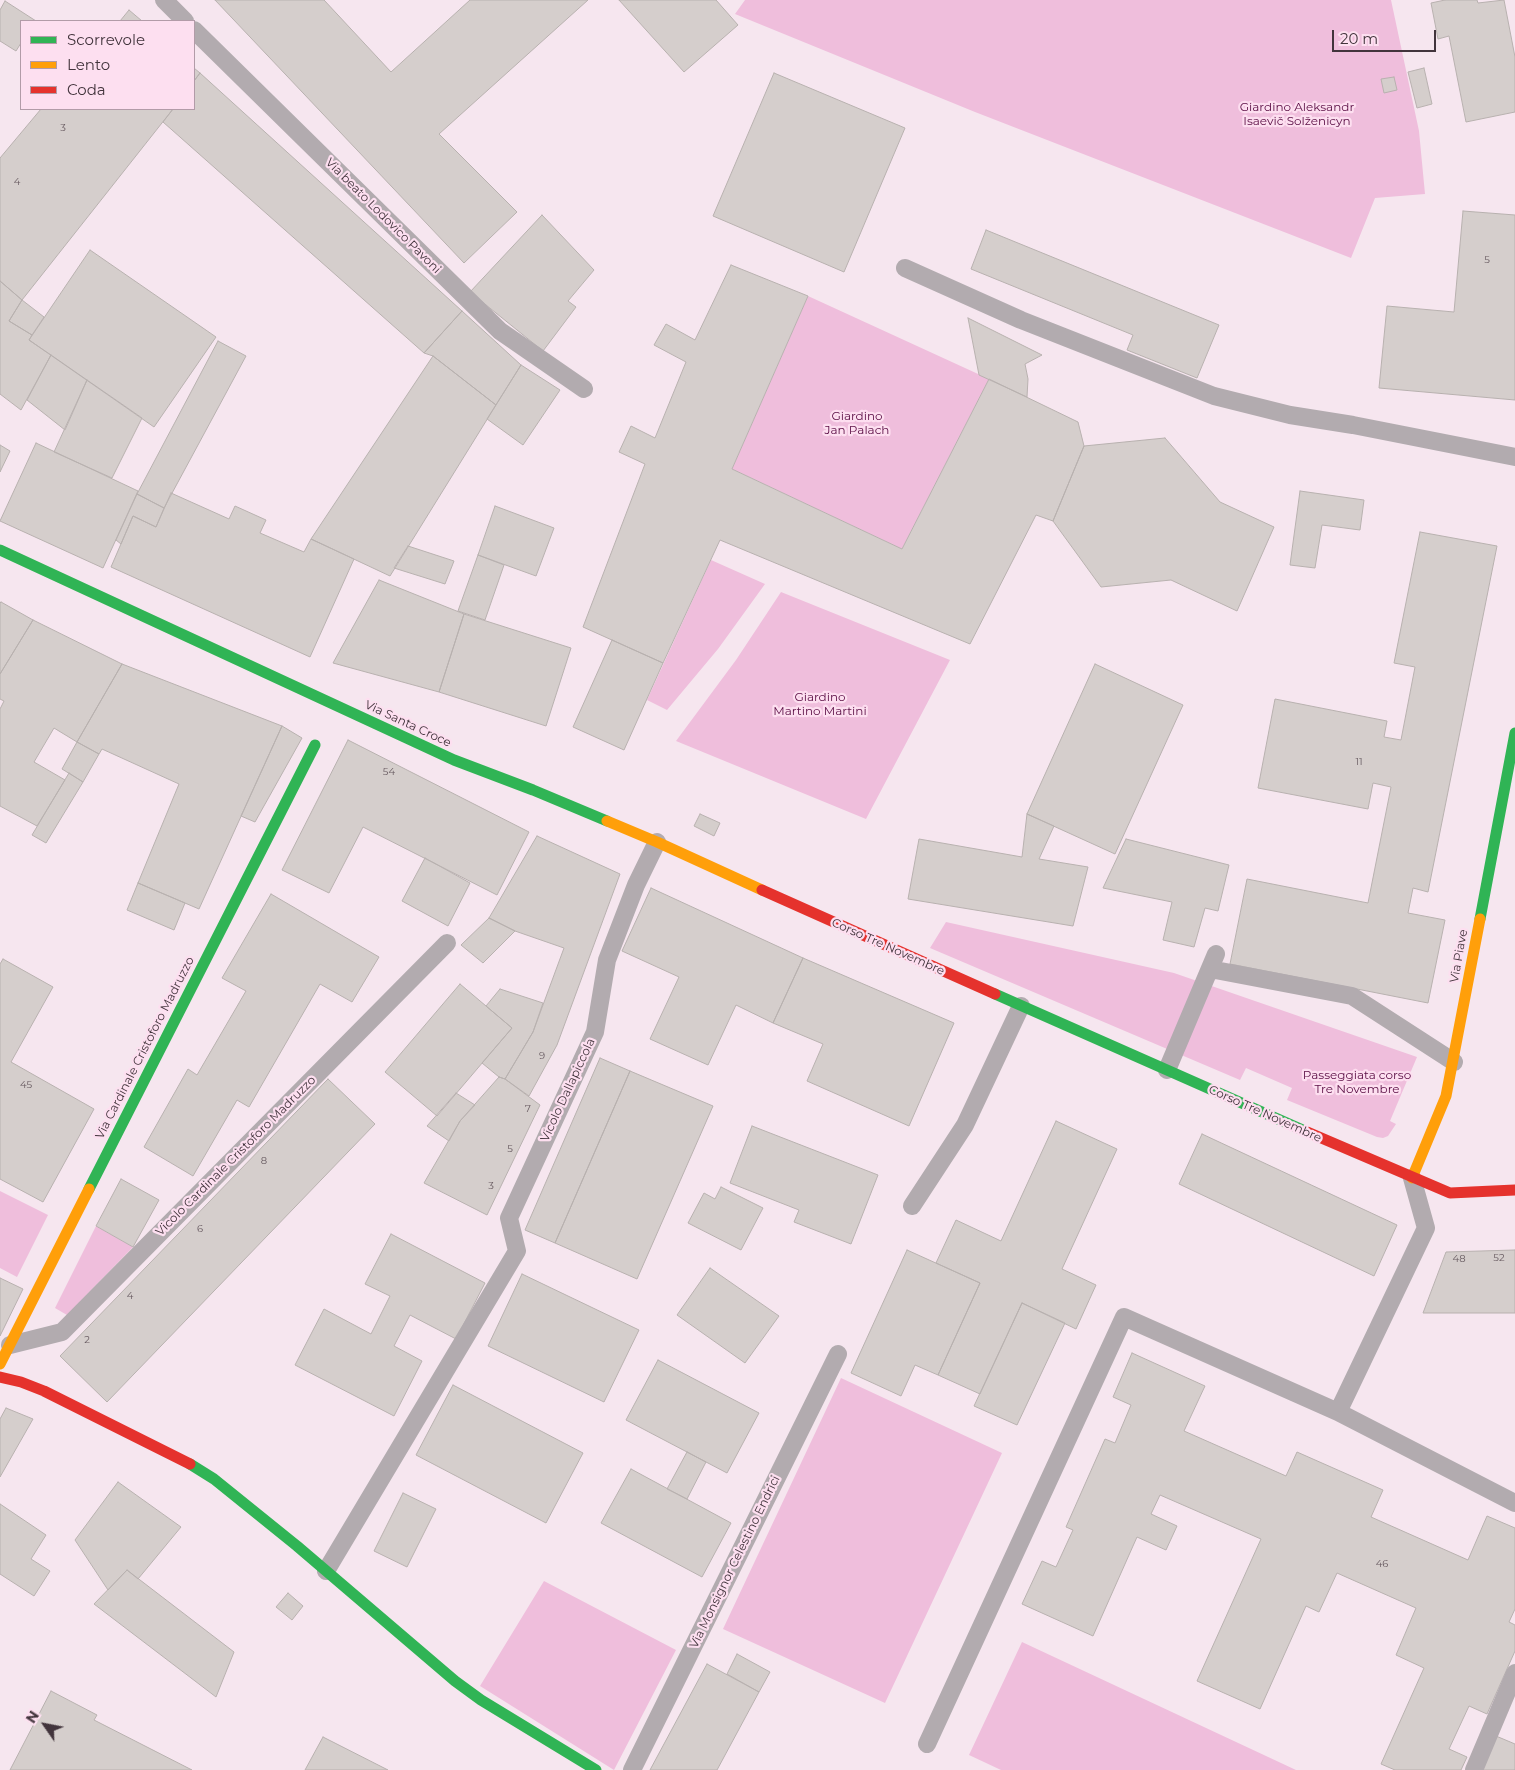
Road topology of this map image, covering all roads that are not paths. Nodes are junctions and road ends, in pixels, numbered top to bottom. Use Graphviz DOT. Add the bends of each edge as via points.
graph roads {
  1 [pos="164,0"];
  2 [pos="184,20"];
  3 [pos="195,31"];
  4 [pos="905,268"];
  5 [pos="584,389"];
  6 [pos="1515,457"];
  7 [pos="0,550"];
  8 [pos="1515,733"];
  9 [pos="315,745"];
  10 [pos="657,842"];
  11 [pos="809,912"];
  12 [pos="447,943"];
  13 [pos="1022,1006"];
  14 [pos="1454,1062"];
  15 [pos="1167,1070"];
  16 [pos="1412,1178"];
  17 [pos="1515,1190"];
  18 [pos="912,1206"];
  19 [pos="10,1345"];
  20 [pos="838,1354"];
  21 [pos="0,1364"];
  22 [pos="0,1377"];
  23 [pos="1338,1412"];
  24 [pos="1515,1503"];
  25 [pos="326,1571"];
  26 [pos="1515,1673"];
  27 [pos="927,1744"];
  28 [pos="596,1770"];
  29 [pos="632,1770"];
  30 [pos="1474,1770"];
  1 -- 2 [label="lane"];
  3 -- 5 [label="lane, Via beato Lodovico Pavoni" via="500,331"];
  4 -- 6 [label="lane" via="1021,320 1214,396 1290,415"];
  7 -- 10 [label="street, Via Santa Croce" via="454,760"];
  8 -- 14 [label="street, Via Piave"];
  9 -- 19 [label="street, Via Cardinale Cristoforo Madruzzo"];
  10 -- 11 [label="street, Via Santa Croce"];
  10 -- 25 [label="lane, Vicolo Dallapiccola" via="636,885 607,960 594,1032 509,1218 517,1251"];
  11 -- 13 [label="street, Corso Tre Novembre"];
  12 -- 19 [label="lane, Vicolo Cardinale Cristoforo Madruzzo" via="62,1332"];
  13 -- 15 [label="street, Corso Tre Novembre"];
  13 -- 18 [label="lane" via="965,1125"];
  14 -- 15 [label="lane" via="1352,996 1213,962"];
  14 -- 16 [label="street, Via Piave" via="1446,1096"];
  15 -- 16 [label="street, Corso Tre Novembre"];
  16 -- 17 [label="street, Corso Tre Novembre" via="1450,1193"];
  16 -- 23 [label="lane" via="1426,1228"];
  19 -- 21 [label="street, Via Cardinale Cristoforo Madruzzo"];
  20 -- 29 [label="lane, Via Monsignor Celestino Endrici"];
  22 -- 25 [label="street" via="44,1391 181,1458 214,1479"];
  23 -- 24 [label="lane"];
  23 -- 27 [label="lane" via="1124,1317"];
  25 -- 28 [label="street" via="455,1681"];
  26 -- 30 [label="lane"];
}
